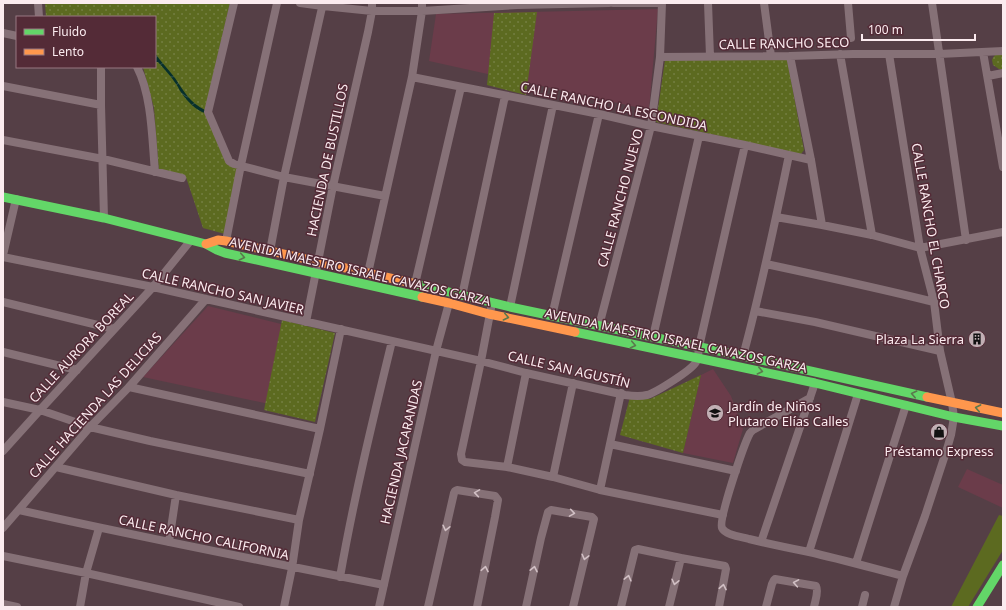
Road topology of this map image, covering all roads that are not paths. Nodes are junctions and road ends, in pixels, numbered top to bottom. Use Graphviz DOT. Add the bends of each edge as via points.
graph roads {
  1 [pos="38,3"];
  2 [pos="234,3"];
  3 [pos="277,3"];
  4 [pos="300,3"];
  5 [pos="563,3"];
  6 [pos="609,3"];
  7 [pos="613,3"];
  8 [pos="662,3"];
  9 [pos="708,3"];
  10 [pos="764,3"];
  11 [pos="848,3"];
  12 [pos="932,3"];
  13 [pos="517,4"];
  14 [pos="323,5"];
  15 [pos="470,6"];
  16 [pos="372,7"];
  17 [pos="422,7"];
  18 [pos="39,16"];
  19 [pos="3,33"];
  20 [pos="16,36"];
  21 [pos="851,38"];
  22 [pos="1003,51"];
  23 [pos="983,52"];
  24 [pos="840,54"];
  25 [pos="889,54"];
  26 [pos="939,54"];
  27 [pos="710,56"];
  28 [pos="771,56"];
  29 [pos="790,56"];
  30 [pos="660,57"];
  31 [pos="101,68"];
  32 [pos="137,68"];
  33 [pos="1003,73"];
  34 [pos="988,76"];
  35 [pos="412,77"];
  36 [pos="3,86"];
  37 [pos="461,87"];
  38 [pos="505,96"];
  39 [pos="101,105"];
  40 [pos="552,105"];
  41 [pos="599,114"];
  42 [pos="651,126"];
  43 [pos="699,136"];
  44 [pos="3,140"];
  45 [pos="744,145"];
  46 [pos="789,156"];
  47 [pos="103,159"];
  48 [pos="811,160"];
  49 [pos="241,165"];
  50 [pos="1003,167"];
  51 [pos="155,172"];
  52 [pos="284,177"];
  53 [pos="182,178"];
  54 [pos="333,186"];
  55 [pos="385,196"];
  56 [pos="3,197"];
  57 [pos="16,199"];
  58 [pos="776,217"];
  59 [pos="104,218"];
  60 [pos="822,225"];
  61 [pos="1003,232"];
  62 [pos="872,235"];
  63 [pos="191,240"];
  64 [pos="966,240"];
  65 [pos="226,241"];
  66 [pos="206,244"];
  67 [pos="920,248"];
  68 [pos="270,251"];
  69 [pos="3,256"];
  70 [pos="318,261"];
  71 [pos="766,264"];
  72 [pos="316,273"];
  73 [pos="368,273"];
  74 [pos="415,284"];
  75 [pos="153,287"];
  76 [pos="462,296"];
  77 [pos="206,299"];
  78 [pos="3,302"];
  79 [pos="934,302"];
  80 [pos="449,303"];
  81 [pos="492,303"];
  82 [pos="510,307"];
  83 [pos="755,311"];
  84 [pos="489,314"];
  85 [pos="552,316"];
  86 [pos="306,322"];
  87 [pos="599,326"];
  88 [pos="114,329"];
  89 [pos="341,329"];
  90 [pos="653,337"];
  91 [pos="392,341"];
  92 [pos="699,347"];
  93 [pos="436,351"];
  94 [pos="940,351"];
  95 [pos="3,352"];
  96 [pos="743,356"];
  97 [pos="698,359"];
  98 [pos="481,361"];
  99 [pos="77,370"];
  100 [pos="526,373"];
  101 [pos="573,383"];
  102 [pos="815,383"];
  103 [pos="129,387"];
  104 [pos="621,393"];
  105 [pos="858,394"];
  106 [pos="810,398"];
  107 [pos="3,402"];
  108 [pos="952,403"];
  109 [pos="906,405"];
  110 [pos="40,410"];
  111 [pos="1003,413"];
  112 [pos="954,417"];
  113 [pos="1003,426"];
  114 [pos="90,427"];
  115 [pos="320,429"];
  116 [pos="610,444"];
  117 [pos="3,451"];
  118 [pos="56,467"];
  119 [pos="507,467"];
  120 [pos="736,471"];
  121 [pos="310,474"];
  122 [pos="553,477"];
  123 [pos="600,490"];
  124 [pos="176,496"];
  125 [pos="19,510"];
  126 [pos="722,515"];
  127 [pos="300,520"];
  128 [pos="3,528"];
  129 [pos="99,528"];
  130 [pos="169,542"];
  131 [pos="761,542"];
  132 [pos="809,552"];
  133 [pos="3,556"];
  134 [pos="681,558"];
  135 [pos="856,564"];
  136 [pos="1003,564"];
  137 [pos="292,568"];
  138 [pos="86,573"];
  139 [pos="903,576"];
  140 [pos="340,577"];
  141 [pos="384,585"];
  142 [pos="865,595"];
  143 [pos="3,604"];
  144 [pos="17,607"];
  145 [pos="80,607"];
  146 [pos="239,607"];
  147 [pos="284,607"];
  148 [pos="379,607"];
  149 [pos="428,607"];
  150 [pos="477,607"];
  151 [pos="526,607"];
  152 [pos="573,607"];
  153 [pos="621,607"];
  154 [pos="669,607"];
  155 [pos="719,607"];
  156 [pos="766,607"];
  157 [pos="814,607"];
  158 [pos="862,607"];
  159 [pos="894,607"];
  160 [pos="977,607"];
  1 -- 18 [label="street"];
  2 -- 49 [label="street" via="208,112 229,161"];
  3 -- 49 [label="street"];
  4 -- 14 [label="street"];
  5 -- 6 [label="street"];
  5 -- 13 [label="street"];
  7 -- 8 [label="street"];
  8 -- 30 [label="street, CALLE RANCHO NUEVO"];
  9 -- 27 [label="street"];
  10 -- 28 [label="street"];
  11 -- 21 [label="street"];
  12 -- 26 [label="street"];
  13 -- 15 [label="street"];
  14 -- 16 [label="street"];
  14 -- 52 [label="street"];
  15 -- 17 [label="street"];
  16 -- 17 [label="street"];
  16 -- 54 [label="street, HACIENDA DE BUSTILLOS"];
  17 -- 35 [label="street"];
  19 -- 20 [label="street"];
  22 -- 23 [label="street, CALLE RANCHO SECO"];
  23 -- 26 [label="street, CALLE RANCHO SECO"];
  23 -- 34 [label="street"];
  24 -- 25 [label="street, CALLE RANCHO SECO"];
  24 -- 29 [label="street, CALLE RANCHO SECO"];
  24 -- 62 [label="street"];
  25 -- 26 [label="street, CALLE RANCHO SECO"];
  25 -- 67 [label="street, CALLE RANCHO EL CHARCO"];
  26 -- 64 [label="street"];
  27 -- 28 [label="street, CALLE RANCHO SECO"];
  27 -- 30 [label="street, CALLE RANCHO SECO"];
  28 -- 29 [label="street, CALLE RANCHO SECO"];
  29 -- 48 [label="street"];
  30 -- 42 [label="street, CALLE RANCHO NUEVO"];
  31 -- 39 [label="street"];
  32 -- 51 [label="street" via="147,97"];
  33 -- 34 [label="street"];
  34 -- 50 [label="street"];
  35 -- 37 [label="street, CALLE RANCHO LA ESCONDIDA"];
  35 -- 55 [label="street"];
  36 -- 39 [label="street"];
  37 -- 38 [label="street, CALLE RANCHO LA ESCONDIDA"];
  37 -- 74 [label="street"];
  38 -- 40 [label="street, CALLE RANCHO LA ESCONDIDA"];
  38 -- 76 [label="street"];
  39 -- 47 [label="street"];
  40 -- 41 [label="street, CALLE RANCHO LA ESCONDIDA"];
  40 -- 82 [label="street"];
  41 -- 42 [label="street, CALLE RANCHO LA ESCONDIDA"];
  41 -- 85 [label="street"];
  42 -- 43 [label="street, CALLE RANCHO LA ESCONDIDA"];
  42 -- 87 [label="street, CALLE RANCHO NUEVO"];
  43 -- 45 [label="street, CALLE RANCHO LA ESCONDIDA"];
  43 -- 90 [label="street"];
  44 -- 47 [label="street"];
  45 -- 46 [label="street, CALLE RANCHO LA ESCONDIDA"];
  45 -- 92 [label="street"];
  46 -- 48 [label="street, CALLE RANCHO LA ESCONDIDA"];
  46 -- 58 [label="street"];
  47 -- 51 [label="street"];
  47 -- 59 [label="street"];
  48 -- 60 [label="street"];
  49 -- 52 [label="street"];
  49 -- 65 [label="street"];
  51 -- 53 [label="street"];
  52 -- 54 [label="street"];
  52 -- 68 [label="street"];
  54 -- 55 [label="street"];
  54 -- 70 [label="street, HACIENDA DE BUSTILLOS"];
  55 -- 73 [label="street"];
  56 -- 57 [label="street"];
  57 -- 59 [label="street"];
  57 -- 69 [label="street"];
  58 -- 60 [label="street"];
  58 -- 71 [label="street"];
  59 -- 63 [label="street"];
  60 -- 62 [label="street"];
  61 -- 64 [label="street"];
  62 -- 67 [label="street"];
  63 -- 66 [label="street"];
  63 -- 75 [label="street, CALLE AURORA BOREAL"];
  64 -- 67 [label="street"];
  65 -- 66 [label="street, AVENIDA MAESTRO ISRAEL CAVAZOS GARZA" via="218,240"];
  65 -- 68 [label="street, AVENIDA MAESTRO ISRAEL CAVAZOS GARZA"];
  66 -- 72 [label="street, AVENIDA MAESTRO ISRAEL CAVAZOS GARZA, one-way" via="225,253"];
  67 -- 79 [label="street, CALLE RANCHO EL CHARCO"];
  68 -- 70 [label="street, AVENIDA MAESTRO ISRAEL CAVAZOS GARZA"];
  69 -- 75 [label="street, CALLE RANCHO SAN JAVIER"];
  70 -- 72 [label="street, HACIENDA DE BUSTILLOS"];
  70 -- 73 [label="street, AVENIDA MAESTRO ISRAEL CAVAZOS GARZA"];
  71 -- 79 [label="street"];
  71 -- 83 [label="street"];
  72 -- 80 [label="street, AVENIDA MAESTRO ISRAEL CAVAZOS GARZA"];
  72 -- 86 [label="street, HACIENDA DE BUSTILLOS"];
  73 -- 74 [label="street, AVENIDA MAESTRO ISRAEL CAVAZOS GARZA"];
  74 -- 76 [label="street, AVENIDA MAESTRO ISRAEL CAVAZOS GARZA"];
  75 -- 77 [label="street, CALLE RANCHO SAN JAVIER"];
  75 -- 88 [label="street, CALLE AURORA BOREAL"];
  76 -- 81 [label="street, AVENIDA MAESTRO ISRAEL CAVAZOS GARZA"];
  77 -- 86 [label="street, CALLE RANCHO SAN JAVIER"];
  77 -- 103 [label="street, CALLE HACIENDA LAS DELICIAS"];
  78 -- 88 [label="street"];
  79 -- 94 [label="street, CALLE RANCHO EL CHARCO"];
  80 -- 84 [label="street, AVENIDA MAESTRO ISRAEL CAVAZOS GARZA"];
  80 -- 93 [label="street, HACIENDA JACARANDAS"];
  81 -- 82 [label="street, AVENIDA MAESTRO ISRAEL CAVAZOS GARZA"];
  81 -- 84 [label="street"];
  82 -- 85 [label="street, AVENIDA MAESTRO ISRAEL CAVAZOS GARZA"];
  83 -- 94 [label="street" via="816,322"];
  83 -- 96 [label="street"];
  84 -- 97 [label="street, AVENIDA MAESTRO ISRAEL CAVAZOS GARZA, one-way"];
  84 -- 98 [label="street"];
  85 -- 87 [label="street, AVENIDA MAESTRO ISRAEL CAVAZOS GARZA"];
  86 -- 89 [label="street, CALLE RANCHO SAN JAVIER"];
  87 -- 90 [label="street, AVENIDA MAESTRO ISRAEL CAVAZOS GARZA"];
  88 -- 99 [label="street, CALLE AURORA BOREAL"];
  89 -- 91 [label="street, CALLE RANCHO SAN JAVIER"];
  89 -- 115 [label="street"];
  90 -- 92 [label="street, AVENIDA MAESTRO ISRAEL CAVAZOS GARZA"];
  91 -- 93 [label="street, CALLE RANCHO SAN JAVIER"];
  91 -- 140 [label="street" via="362,465"];
  92 -- 96 [label="street, AVENIDA MAESTRO ISRAEL CAVAZOS GARZA"];
  92 -- 97 [label="street"];
  93 -- 98 [label="street, CALLE SAN AGUSTÍN"];
  93 -- 141 [label="street, HACIENDA JACARANDAS"];
  94 -- 108 [label="street, CALLE RANCHO EL CHARCO"];
  95 -- 99 [label="street"];
  108 -- 96 [label="street, AVENIDA MAESTRO ISRAEL CAVAZOS GARZA, one-way"];
  97 -- 102 [label="street, AVENIDA MAESTRO ISRAEL CAVAZOS GARZA, one-way"];
  97 -- 104 [label="street, CALLE SAN AGUSTÍN" via="688,370 651,394 634,396"];
  98 -- 100 [label="street, CALLE SAN AGUSTÍN"];
  98 -- 119 [label="street" via="460,454 465,462"];
  99 -- 110 [label="street, CALLE AURORA BOREAL"];
  100 -- 101 [label="street, CALLE SAN AGUSTÍN"];
  100 -- 119 [label="street"];
  101 -- 104 [label="street, CALLE SAN AGUSTÍN"];
  101 -- 122 [label="street"];
  102 -- 105 [label="street, AVENIDA MAESTRO ISRAEL CAVAZOS GARZA"];
  102 -- 106 [label="street"];
  103 -- 114 [label="street, CALLE HACIENDA LAS DELICIAS"];
  103 -- 115 [label="street"];
  104 -- 116 [label="street"];
  105 -- 109 [label="street, AVENIDA MAESTRO ISRAEL CAVAZOS GARZA"];
  105 -- 132 [label="street"];
  106 -- 120 [label="street" via="753,430"];
  106 -- 131 [label="street"];
  107 -- 110 [label="street"];
  111 -- 108 [label="street, AVENIDA MAESTRO ISRAEL CAVAZOS GARZA, one-way"];
  108 -- 112 [label="street, CALLE RANCHO EL CHARCO"];
  109 -- 112 [label="street, AVENIDA MAESTRO ISRAEL CAVAZOS GARZA"];
  109 -- 135 [label="street"];
  110 -- 114 [label="street"];
  110 -- 117 [label="street, CALLE AURORA BOREAL"];
  112 -- 113 [label="street, AVENIDA MAESTRO ISRAEL CAVAZOS GARZA"];
  112 -- 139 [label="street, CALLE RANCHO EL CHARCO" via="951,435 926,516"];
  114 -- 118 [label="street, CALLE HACIENDA LAS DELICIAS"];
  114 -- 121 [label="street"];
  115 -- 121 [label="street"];
  116 -- 120 [label="street"];
  116 -- 123 [label="street"];
  118 -- 124 [label="street"];
  118 -- 125 [label="street, CALLE HACIENDA LAS DELICIAS"];
  119 -- 122 [label="street"];
  120 -- 126 [label="street"];
  121 -- 127 [label="street"];
  122 -- 123 [label="street"];
  123 -- 126 [label="street"];
  124 -- 127 [label="street"];
  124 -- 130 [label="street"];
  125 -- 128 [label="street, CALLE HACIENDA LAS DELICIAS"];
  125 -- 129 [label="street, CALLE RANCHO CALIFORNIA"];
  126 -- 131 [label="street" via="721,527 728,534"];
  127 -- 137 [label="street"];
  129 -- 130 [label="street, CALLE RANCHO CALIFORNIA"];
  129 -- 138 [label="street"];
  130 -- 137 [label="street, CALLE RANCHO CALIFORNIA"];
  131 -- 132 [label="street"];
  132 -- 135 [label="street"];
  133 -- 138 [label="street"];
  153 -- 134 [label="street, one-way" via="636,549"];
  134 -- 154 [label="street, one-way"];
  155 -- 134 [label="street, one-way" via="726,567"];
  135 -- 139 [label="street"];
  136 -- 160 [label="street"];
  137 -- 140 [label="street, CALLE RANCHO CALIFORNIA"];
  137 -- 147 [label="street"];
  138 -- 145 [label="street"];
  138 -- 146 [label="street"];
  139 -- 159 [label="street, CALLE RANCHO EL CHARCO"];
  140 -- 141 [label="street, CALLE RANCHO CALIFORNIA"];
  141 -- 148 [label="street, HACIENDA JACARANDAS"];
  142 -- 158 [label="street"];
  143 -- 144 [label="street"];
  150 -- 149 [label="street, one-way" via="497,498 458,490 455,491"];
  151 -- 152 [label="street, one-way" via="541,538 550,510 594,518"];
  157 -- 156 [label="street, one-way" via="816,586 775,579"];
}
